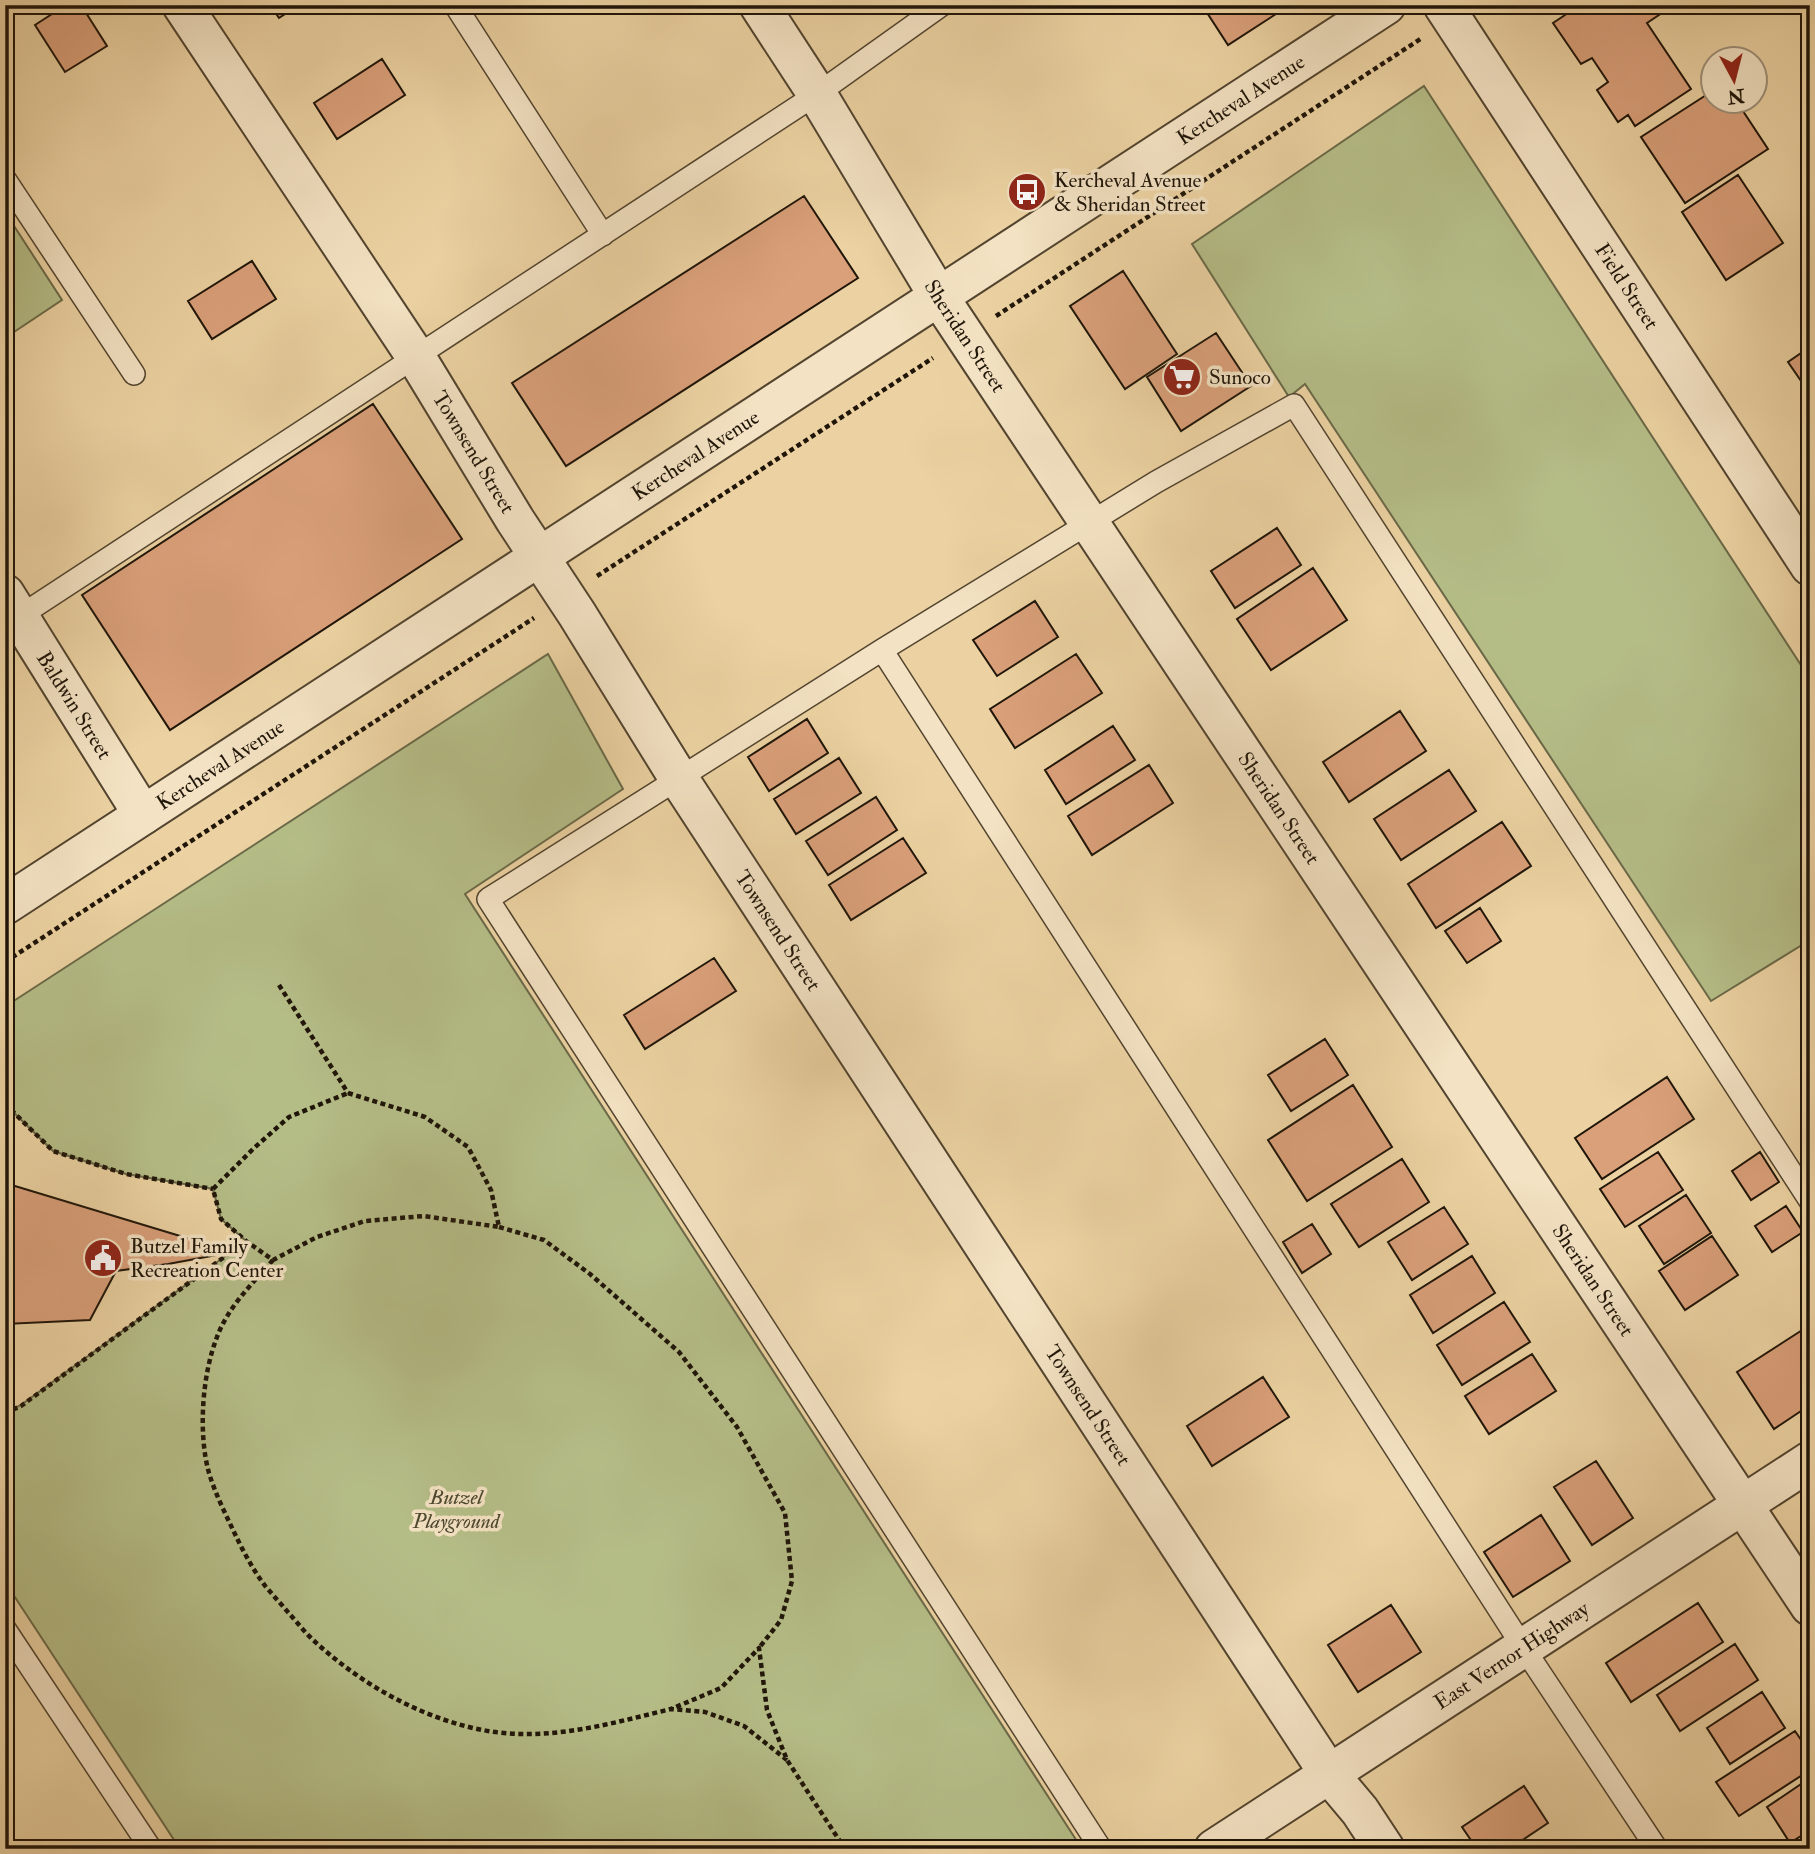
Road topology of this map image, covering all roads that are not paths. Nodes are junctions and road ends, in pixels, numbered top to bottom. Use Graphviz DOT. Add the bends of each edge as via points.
graph roads {
  1 [pos="182,5"];
  2 [pos="455,5"];
  3 [pos="759,5"];
  4 [pos="942,5"];
  5 [pos="1386,5"];
  6 [pos="1448,12"];
  7 [pos="817,94"];
  8 [pos="5,179"];
  9 [pos="603,234"];
  10 [pos="939,297"];
  11 [pos="416,357"];
  12 [pos="134,374"];
  13 [pos="1090,524"];
  14 [pos="539,556"];
  15 [pos="1810,566"];
  16 [pos="12,605"];
  17 [pos="882,650"];
  18 [pos="679,779"];
  19 [pos="143,815"];
  20 [pos="5,905"];
  21 [pos="1810,1201"];
  22 [pos="1810,1461"];
  23 [pos="1743,1504"];
  24 [pos="1810,1606"];
  25 [pos="5,1629"];
  26 [pos="1523,1647"];
  27 [pos="1329,1774"];
  28 [pos="151,1849"];
  29 [pos="1101,1849"];
  30 [pos="1213,1849"];
  31 [pos="1385,1849"];
  32 [pos="1657,1849"];
  1 -- 11 [label="street, Townsend Street"];
  2 -- 9 [label="lane"];
  3 -- 7 [label="street, Sheridan Street"];
  4 -- 7 [label="lane"];
  5 -- 10 [label="street, Kercheval Avenue"];
  6 -- 15 [label="street, Field Street"];
  7 -- 9 [label="lane"];
  7 -- 10 [label="street, Sheridan Street"];
  8 -- 12 [label="lane"];
  9 -- 11 [label="lane"];
  10 -- 13 [label="street, Sheridan Street"];
  10 -- 14 [label="street, Kercheval Avenue"];
  11 -- 14 [label="street, Townsend Street"];
  11 -- 16 [label="lane"];
  13 -- 17 [label="lane"];
  13 -- 21 [label="lane" via="1294,405"];
  13 -- 23 [label="street, Sheridan Street"];
  14 -- 18 [label="street, Townsend Street"];
  14 -- 19 [label="street, Kercheval Avenue"];
  16 -- 19 [label="street, Baldwin Street"];
  17 -- 18 [label="lane"];
  17 -- 26 [label="lane"];
  18 -- 27 [label="street, Townsend Street"];
  18 -- 29 [label="lane" via="488,899"];
  19 -- 20 [label="street, Kercheval Avenue"];
  22 -- 23 [label="street, East Vernor Highway"];
  23 -- 24 [label="street, Sheridan Street"];
  23 -- 26 [label="street, East Vernor Highway"];
  25 -- 28 [label="lane"];
  26 -- 27 [label="street, East Vernor Highway"];
  26 -- 32 [label="lane"];
  27 -- 30 [label="street, East Vernor Highway"];
  27 -- 31 [label="street, Townsend Street"];
}
